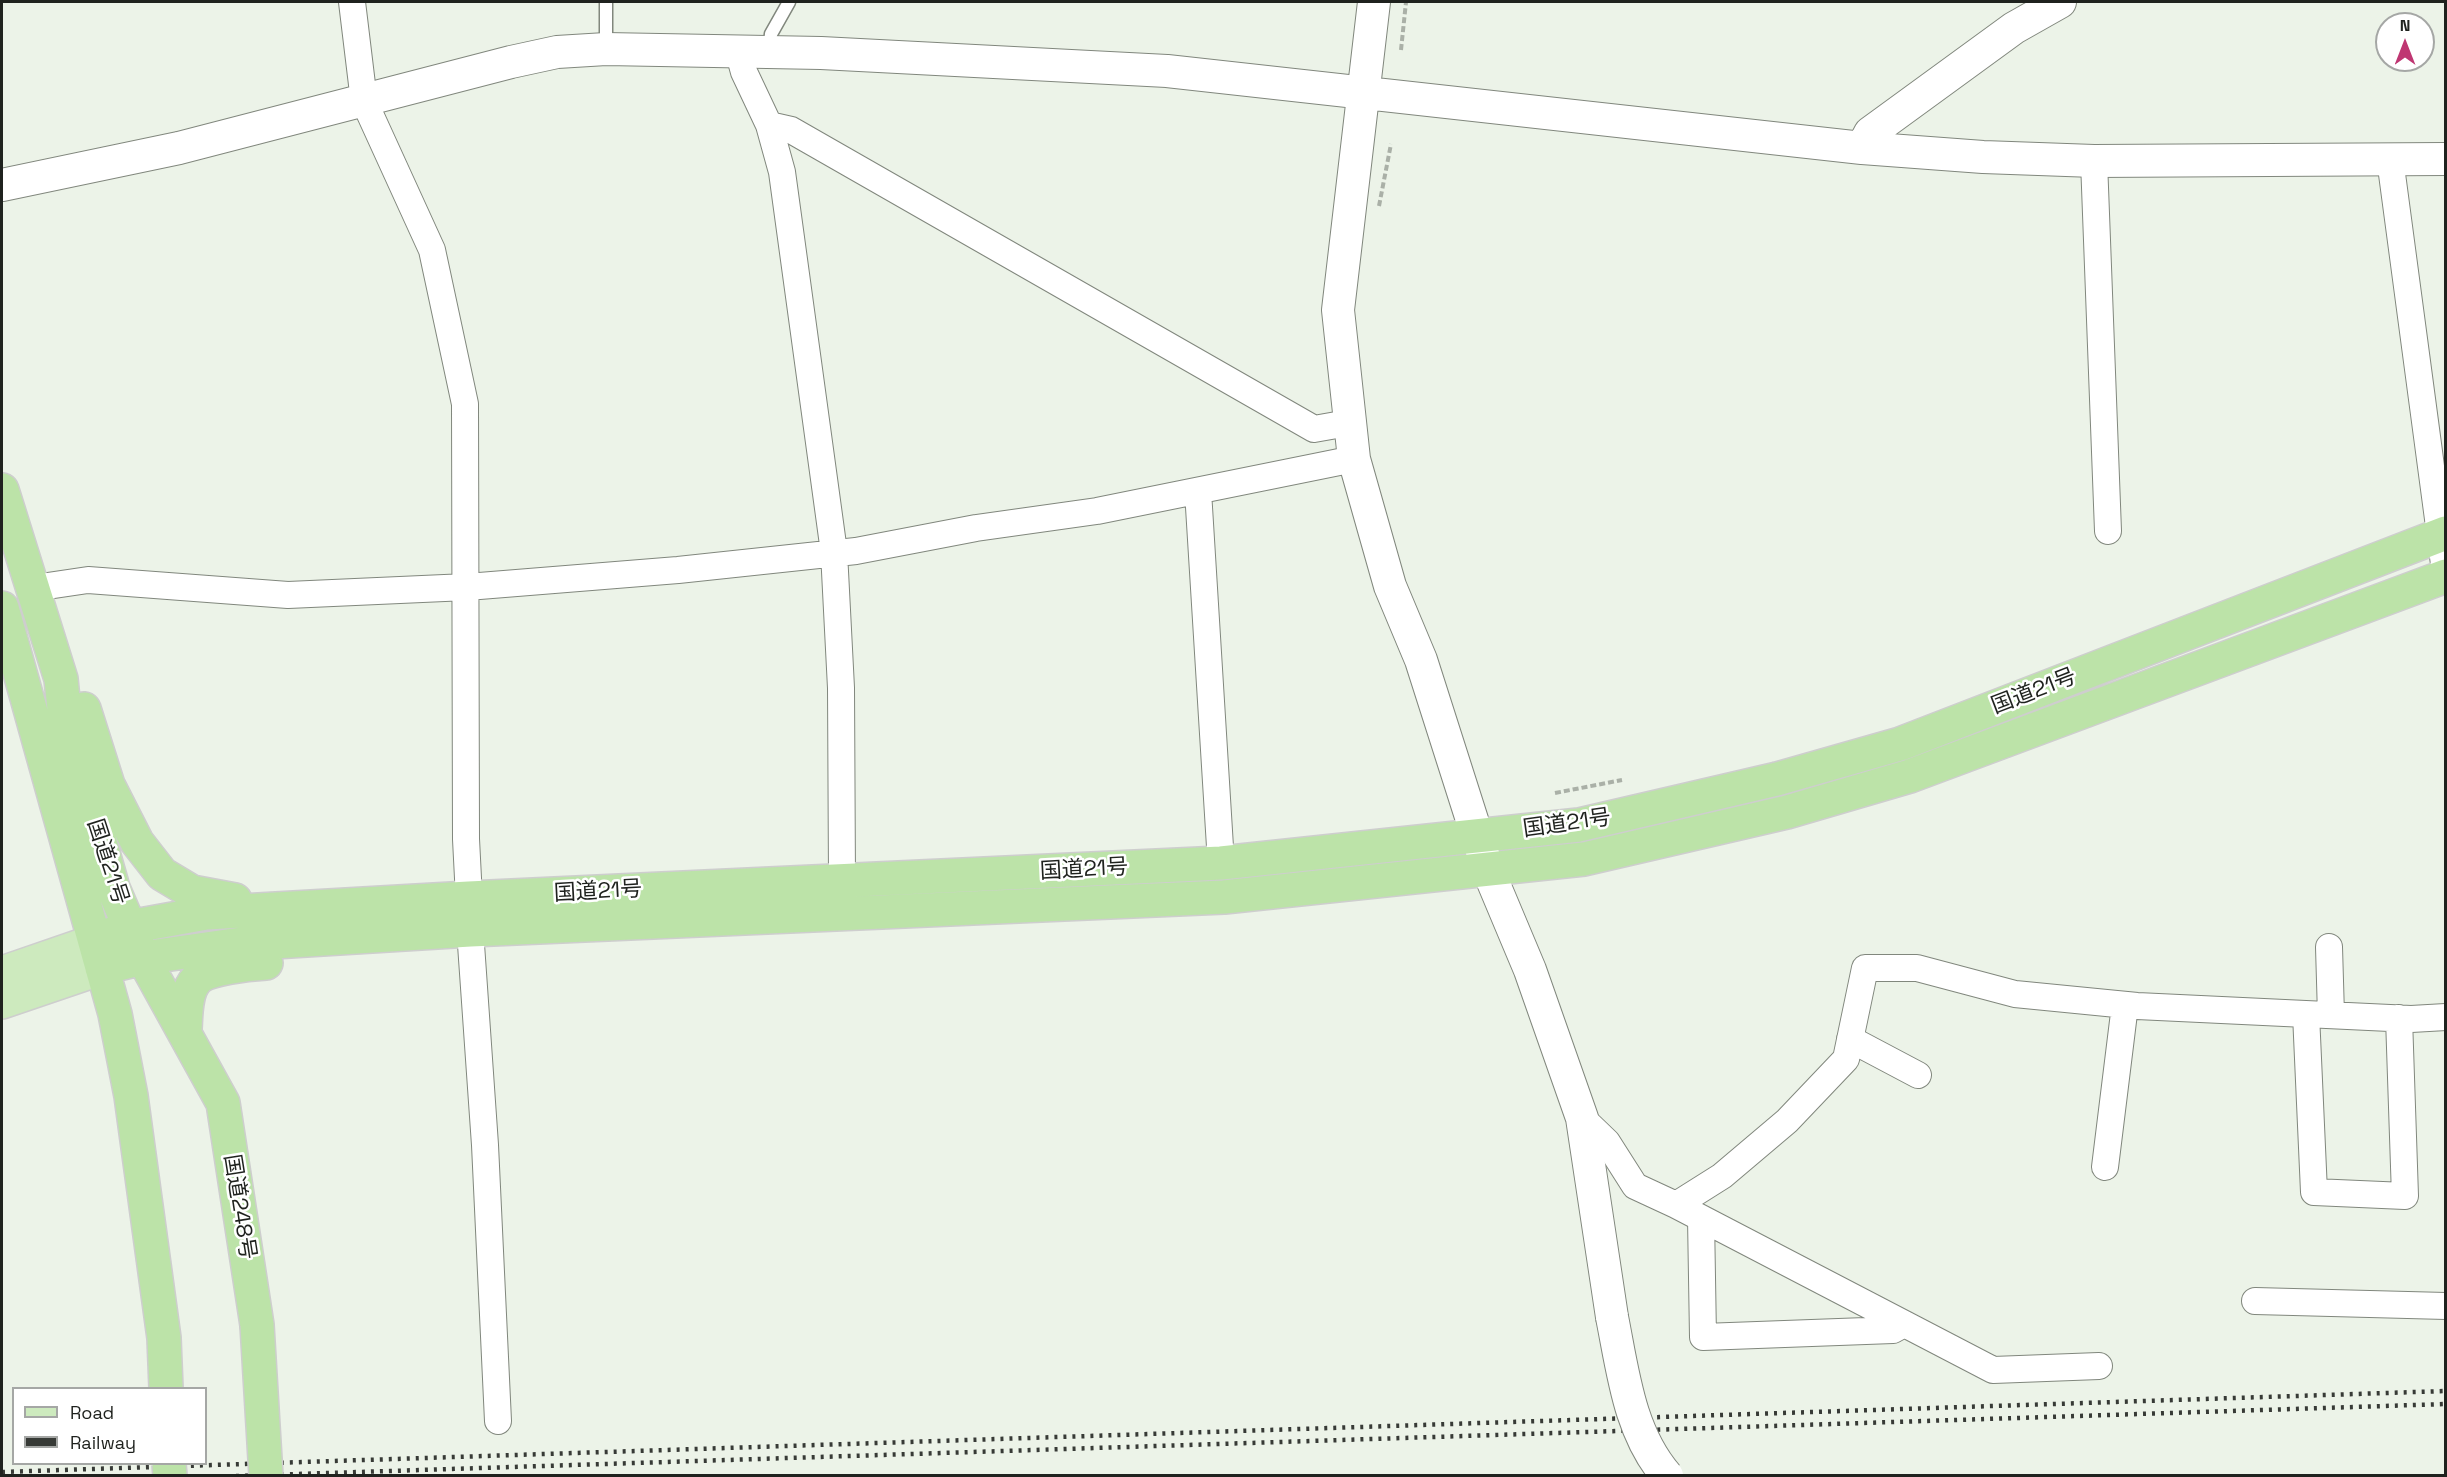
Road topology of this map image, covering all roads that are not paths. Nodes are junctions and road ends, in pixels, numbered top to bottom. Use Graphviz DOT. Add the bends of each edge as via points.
graph roads {
  1 [pos="352,2"];
  2 [pos="606,2"];
  3 [pos="789,2"];
  4 [pos="1374,2"];
  5 [pos="2060,2"];
  6 [pos="606,49"];
  7 [pos="738,50"];
  8 [pos="769,51"];
  9 [pos="1362,92"];
  10 [pos="364,100"];
  11 [pos="769,124"];
  12 [pos="1862,148"];
  13 [pos="2390,159"];
  14 [pos="2445,159"];
  15 [pos="2094,161"];
  16 [pos="2,185"];
  17 [pos="1348,423"];
  18 [pos="1354,459"];
  19 [pos="2,490"];
  20 [pos="1198,491"];
  21 [pos="2108,531"];
  22 [pos="2442,534"];
  23 [pos="834,552"];
  24 [pos="2445,577"];
  25 [pos="467,587"];
  26 [pos="34,588"];
  27 [pos="2,608"];
  28 [pos="61,679"];
  29 [pos="1478,835"];
  30 [pos="1221,863"];
  31 [pos="1488,870"];
  32 [pos="842,880"];
  33 [pos="469,898"];
  34 [pos="375,904"];
  35 [pos="129,927"];
  36 [pos="470,930"];
  37 [pos="401,936"];
  38 [pos="2329,947"];
  39 [pos="99,955"];
  40 [pos="143,958"];
  41 [pos="2,973"];
  42 [pos="2,1002"];
  43 [pos="2125,1005"];
  44 [pos="2306,1014"];
  45 [pos="2331,1015"];
  46 [pos="2445,1017"];
  47 [pos="2399,1018"];
  48 [pos="184,1029"];
  49 [pos="1850,1039"];
  50 [pos="1918,1075"];
  51 [pos="1582,1118"];
  52 [pos="2105,1167"];
  53 [pos="1676,1205"];
  54 [pos="1701,1218"];
  55 [pos="2254,1301"];
  56 [pos="2445,1306"];
  57 [pos="1904,1324"];
  58 [pos="2098,1366"];
  59 [pos="166,1387"];
  60 [pos="498,1421"];
  61 [pos="266,1476"];
  62 [pos="1668,1476"];
  1 -- 10 [label="street"];
  2 -- 6 [label="lane"];
  3 -- 8 [label="lane" via="771,34"];
  4 -- 9 [label="street"];
  5 -- 12 [label="street" via="2014,28 1870,133"];
  6 -- 7 [label="street"];
  6 -- 10 [label="street" via="557,52"];
  7 -- 8 [label="street"];
  7 -- 11 [label="street"];
  8 -- 9 [label="street" via="1167,71"];
  9 -- 12 [label="street"];
  9 -- 17 [label="street" via="1338,309"];
  10 -- 16 [label="street" via="179,148"];
  10 -- 25 [label="street" via="432,250 465,404"];
  11 -- 17 [label="street" via="791,130 1314,429"];
  11 -- 23 [label="street" via="782,172"];
  12 -- 15 [label="street" via="1983,158"];
  13 -- 14 [label="street"];
  13 -- 15 [label="street"];
  13 -- 22 [label="street"];
  15 -- 21 [label="street"];
  17 -- 18 [label="street"];
  18 -- 20 [label="street"];
  18 -- 29 [label="street" via="1390,585 1421,660"];
  19 -- 26 [label="highway, 国道21号"];
  20 -- 23 [label="street" via="1097,511"];
  20 -- 30 [label="street"];
  22 -- 24 [label="street"];
  22 -- 29 [label="highway, 国道21号" via="1900,744 1777,780 1644,811 1579,825"];
  23 -- 25 [label="street" via="678,570"];
  23 -- 32 [label="street" via="841,688"];
  24 -- 31 [label="highway, 国道21号" via="1910,776 1786,812 1584,859"];
  25 -- 26 [label="street" via="288,594 88,580"];
  25 -- 33 [label="street"];
  26 -- 28 [label="highway, 国道21号"];
  27 -- 39 [label="highway, 国道21号"];
  28 -- 34 [label="highway" via="86,712 108,785 137,842 162,874 192,892 227,900 358,899"];
  28 -- 35 [label="highway, 国道21号" via="65,719 112,888"];
  29 -- 30 [label="highway, 国道21号"];
  29 -- 31 [label="street"];
  30 -- 32 [label="highway, 国道21号"];
  31 -- 36 [label="highway, 国道21号" via="1224,897"];
  31 -- 51 [label="street" via="1530,970"];
  32 -- 33 [label="highway, 国道21号"];
  33 -- 34 [label="highway, 国道21号"];
  34 -- 35 [label="highway, 国道21号" via="206,913"];
  35 -- 39 [label="highway"];
  35 -- 40 [label="highway, 国道248号"];
  36 -- 37 [label="highway, 国道21号"];
  36 -- 60 [label="street"];
  37 -- 40 [label="highway, 国道21号" via="241,944"];
  37 -- 48 [label="highway" via="348,957 250,964 197,978 189,996"];
  38 -- 45 [label="street"];
  39 -- 40 [label="highway, 国道21号"];
  39 -- 41 [label="main road"];
  39 -- 42 [label="main road"];
  39 -- 59 [label="highway" via="131,1096 164,1338"];
  40 -- 48 [label="highway, 国道248号"];
  43 -- 44 [label="street"];
  43 -- 49 [label="street" via="2015,994 1917,968 1865,968"];
  43 -- 52 [label="street"];
  44 -- 45 [label="street"];
  44 -- 47 [label="street" via="2314,1192 2405,1196"];
  45 -- 47 [label="street"];
  46 -- 47 [label="street"];
  48 -- 61 [label="highway, 国道248号, bridge" via="224,1103 258,1325"];
  49 -- 50 [label="street"];
  49 -- 53 [label="street" via="1846,1059 1787,1121 1722,1176"];
  51 -- 53 [label="street" via="1607,1142 1635,1186"];
  51 -- 62 [label="street, bridge" via="1612,1317 1632,1414 1657,1464"];
  53 -- 54 [label="street"];
  54 -- 57 [label="street"];
  54 -- 57 [label="street" via="1703,1337 1893,1330"];
  55 -- 56 [label="street"];
  57 -- 58 [label="street" via="1993,1370"];
}
